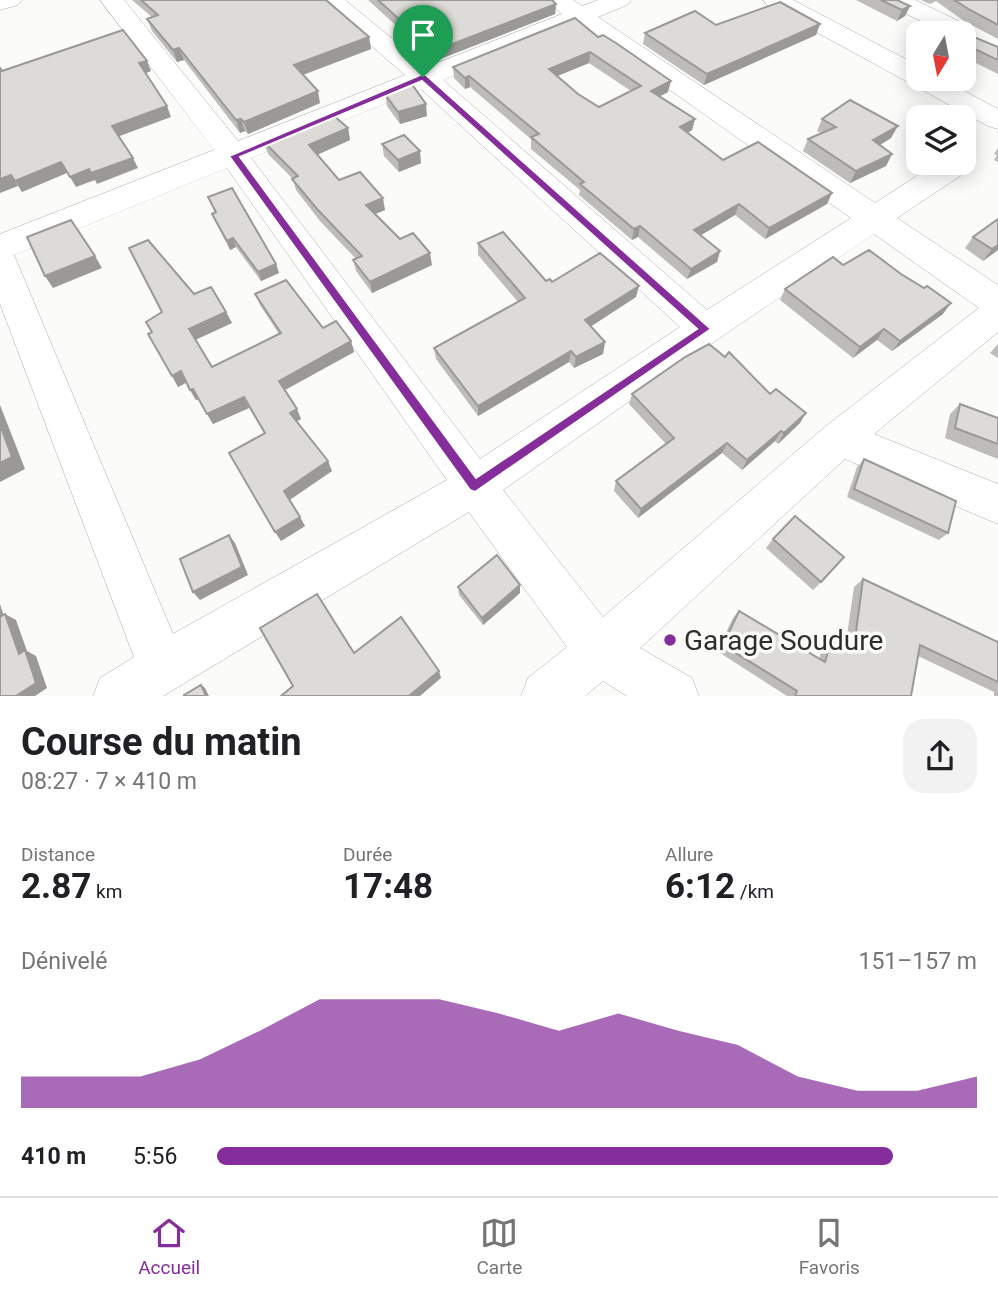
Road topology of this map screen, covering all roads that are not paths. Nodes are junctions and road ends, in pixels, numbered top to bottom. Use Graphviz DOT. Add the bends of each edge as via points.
graph roads {
  1 [pos="10,0"];
  2 [pos="112,0"];
  3 [pos="331,0"];
  4 [pos="619,0"];
  5 [pos="775,0"];
  6 [pos="896,0"];
  7 [pos="0,2"];
  8 [pos="568,8"];
  9 [pos="939,21"];
  10 [pos="906,70"];
  11 [pos="423,77"];
  12 [pos="931,91"];
  13 [pos="980,146"];
  14 [pos="234,156"];
  15 [pos="874,219"];
  16 [pos="0,247"];
  17 [pos="0,260"];
  18 [pos="998,303"];
  19 [pos="998,313"];
  20 [pos="705,329"];
  21 [pos="840,438"];
  22 [pos="475,486"];
  23 [pos="998,504"];
  24 [pos="600,652"];
  25 [pos="162,667"];
  26 [pos="118,695"];
  27 [pos="547,695"];
  28 [pos="674,695"];
  1 -- 7 [label="street"];
  2 -- 14 [label="street"];
  3 -- 11 [label="street"];
  4 -- 8 [label="street"];
  5 -- 10 [label="street"];
  6 -- 9 [label="street"];
  8 -- 11 [label="street"];
  8 -- 15 [label="street"];
  11 -- 14 [label="street"];
  11 -- 20 [label="street"];
  12 -- 13 [label="street"];
  13 -- 15 [label="street"];
  14 -- 16 [label="street"];
  14 -- 22 [label="street"];
  15 -- 18 [label="street"];
  15 -- 20 [label="street"];
  17 -- 25 [label="street"];
  19 -- 21 [label="street"];
  20 -- 22 [label="street"];
  21 -- 23 [label="street"];
  21 -- 24 [label="street"];
  22 -- 24 [label="street"];
  22 -- 25 [label="street"];
  24 -- 27 [label="street"];
  24 -- 28 [label="street"];
  25 -- 26 [label="street"];
}
